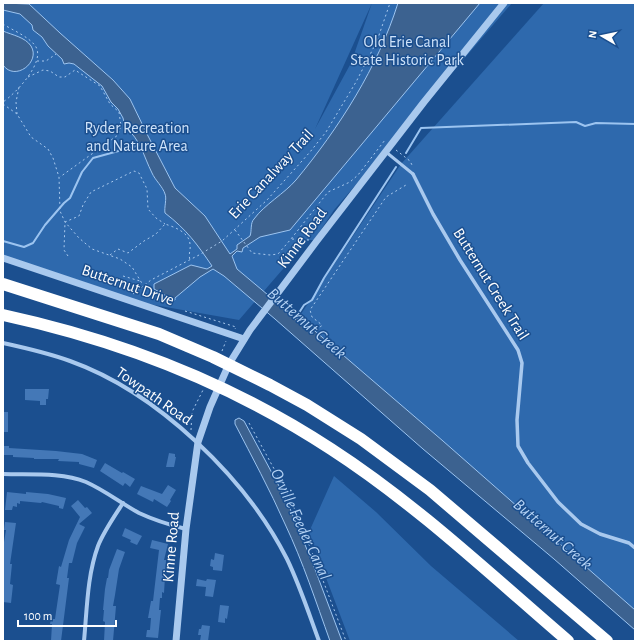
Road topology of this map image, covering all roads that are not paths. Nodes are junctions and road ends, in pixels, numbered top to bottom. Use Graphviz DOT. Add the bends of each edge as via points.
graph roads {
  1 [pos="504,3"];
  2 [pos="386,152"];
  3 [pos="413,174"];
  4 [pos="3,258"];
  5 [pos="3,284"];
  6 [pos="3,315"];
  7 [pos="244,339"];
  8 [pos="3,343"];
  9 [pos="198,442"];
  10 [pos="3,474"];
  11 [pos="123,503"];
  12 [pos="186,529"];
  13 [pos="635,548"];
  14 [pos="84,641"];
  15 [pos="176,641"];
  16 [pos="319,641"];
  17 [pos="568,641"];
  18 [pos="607,641"];
  1 -- 2 [label="street, Kinne Road"];
  2 -- 3 [label="lane"];
  2 -- 7 [label="street, Kinne Road"];
  3 -- 13 [label="street, Butternut Creek Trail" via="460,260 521,356 518,446 528,463 558,502 581,524 600,534 629,543"];
  4 -- 7 [label="street, Butternut Drive"];
  5 -- 18 [label="highway" via="159,334 220,360 307,405 361,439 430,490"];
  6 -- 17 [label="highway" via="98,340 159,362 238,396 284,421 330,448 420,514"];
  7 -- 9 [label="street, Kinne Road" via="222,378"];
  8 -- 9 [label="street, Towpath Road" via="55,356 99,373 127,388"];
  9 -- 12 [label="street, Kinne Road"];
  9 -- 16 [label="street" via="229,476 269,528 303,596"];
  10 -- 11 [label="street" via="70,478 86,482"];
  11 -- 12 [label="street" via="140,513"];
  11 -- 14 [label="street" via="98,545 93,563"];
  12 -- 15 [label="street, Kinne Road"];
}
